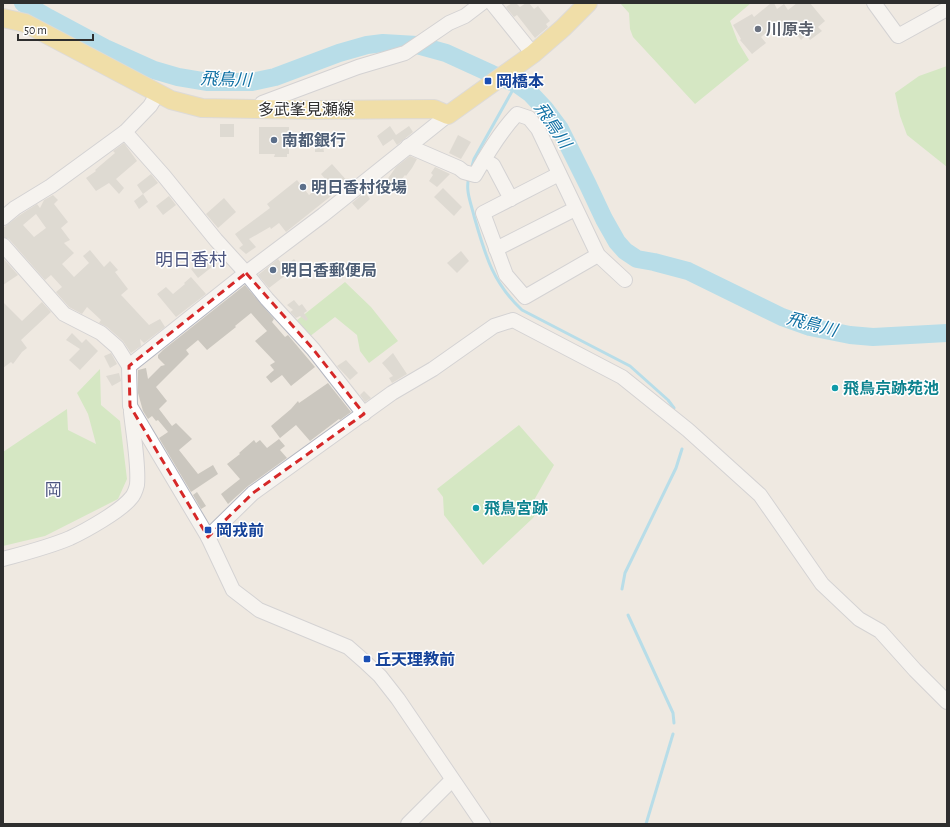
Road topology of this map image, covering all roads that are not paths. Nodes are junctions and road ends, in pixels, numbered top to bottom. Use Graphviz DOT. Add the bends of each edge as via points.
graph roads {
  1 [pos="482,3"];
  2 [pos="492,3"];
  3 [pos="588,3"];
  4 [pos="874,3"];
  5 [pos="947,9"];
  6 [pos="3,18"];
  7 [pos="533,54"];
  8 [pos="158,93"];
  9 [pos="260,109"];
  10 [pos="448,115"];
  11 [pos="125,132"];
  12 [pos="408,146"];
  13 [pos="484,160"];
  14 [pos="559,174"];
  15 [pos="511,199"];
  16 [pos="576,209"];
  17 [pos="3,218"];
  18 [pos="3,245"];
  19 [pos="496,249"];
  20 [pos="598,255"];
  21 [pos="246,273"];
  22 [pos="625,280"];
  23 [pos="129,366"];
  24 [pos="130,406"];
  25 [pos="364,414"];
  26 [pos="208,537"];
  27 [pos="3,559"];
  28 [pos="946,698"];
  29 [pos="452,780"];
  30 [pos="408,824"];
  31 [pos="483,824"];
  1 -- 9 [label="street" via="408,51 358,67 262,104"];
  2 -- 7 [label="street"];
  3 -- 7 [label="main road"];
  4 -- 5 [label="street" via="898,36"];
  6 -- 8 [label="main road, 多武峯見瀬線" via="25,23"];
  7 -- 10 [label="main road"];
  8 -- 9 [label="main road, 多武峯見瀬線" via="171,100 202,108"];
  8 -- 11 [label="street" via="150,106"];
  9 -- 10 [label="main road, 多武峯見瀬線" via="434,109"];
  10 -- 12 [label="street"];
  11 -- 17 [label="street"];
  11 -- 21 [label="street"];
  12 -- 13 [label="street" via="470,173"];
  12 -- 21 [label="street"];
  13 -- 14 [label="street" via="517,114 529,118 538,129"];
  13 -- 15 [label="street" via="492,165"];
  14 -- 15 [label="street"];
  14 -- 16 [label="street"];
  15 -- 19 [label="street" via="483,213"];
  16 -- 19 [label="street"];
  16 -- 20 [label="street"];
  18 -- 23 [label="street" via="64,314 102,333 117,347"];
  19 -- 20 [label="street" via="506,275 524,297"];
  20 -- 22 [label="street"];
  21 -- 23 [label="street"];
  21 -- 25 [label="street" via="313,349"];
  23 -- 24 [label="street"];
  24 -- 26 [label="street"];
  24 -- 27 [label="street" via="137,485 132,497 113,513 69,538"];
  25 -- 26 [label="street" via="253,493"];
  25 -- 28 [label="street" via="494,326 513,320 534,330 622,377 688,430 760,495 822,584 859,619 880,631 915,670"];
  26 -- 29 [label="street" via="233,590 259,610 348,647 380,676"];
  29 -- 30 [label="street"];
  29 -- 31 [label="street"];
}
